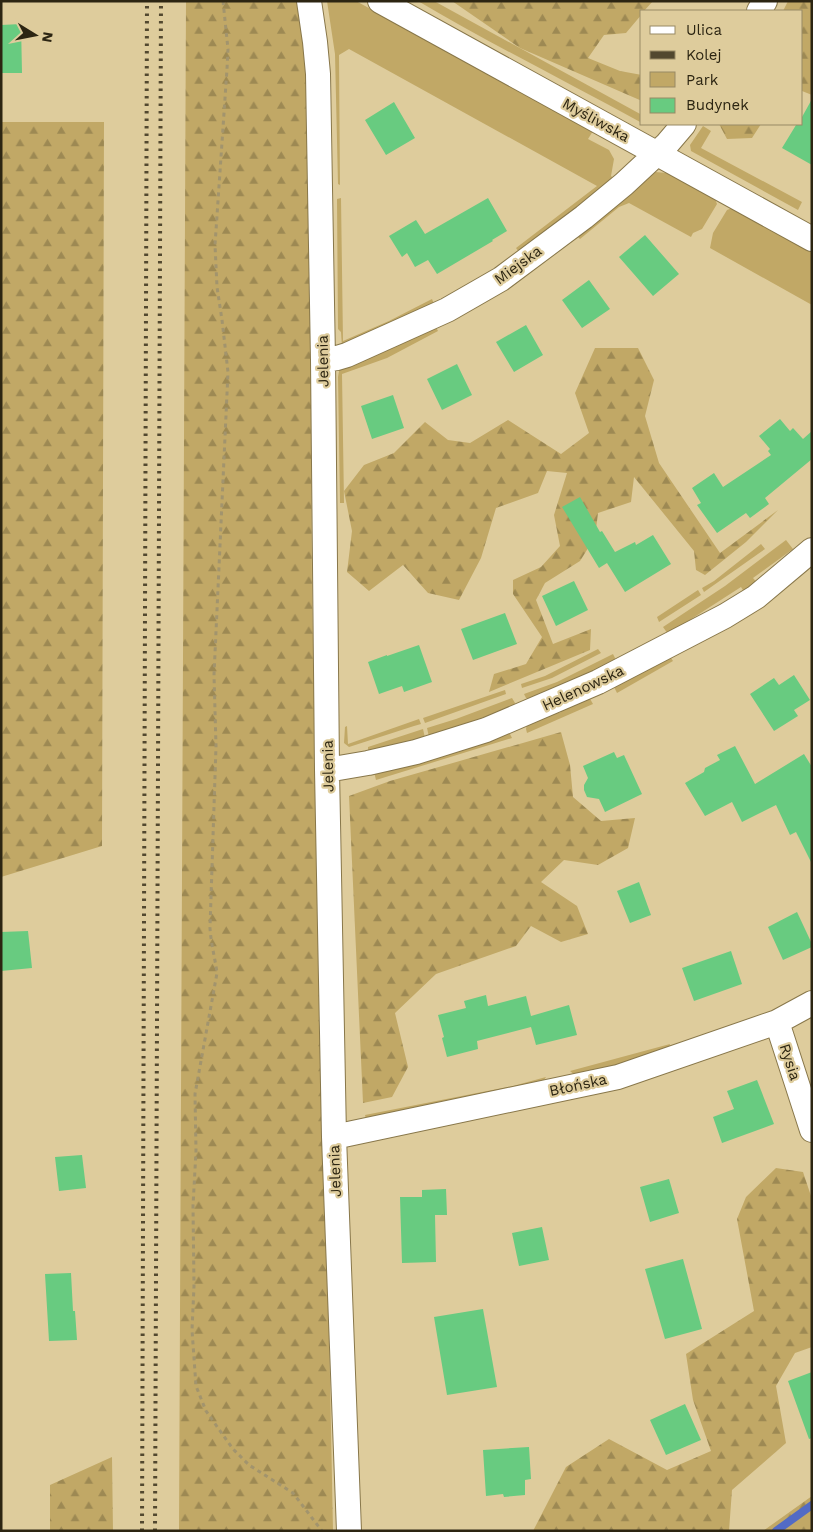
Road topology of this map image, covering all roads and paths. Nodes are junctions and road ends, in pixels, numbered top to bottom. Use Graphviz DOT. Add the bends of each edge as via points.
graph roads {
  1 [pos="223,1"];
  2 [pos="309,1"];
  3 [pos="380,1"];
  4 [pos="683,125"];
  5 [pos="657,154"];
  6 [pos="812,239"];
  7 [pos="323,360"];
  8 [pos="812,550"];
  9 [pos="328,770"];
  10 [pos="812,1002"];
  11 [pos="778,1022"];
  12 [pos="812,1130"];
  13 [pos="334,1137"];
  14 [pos="322,1531"];
  15 [pos="349,1531"];
  1 -- 14 [label="path" via="228,63 215,245 228,372 214,675 216,746 210,928 217,973 195,1094 192,1330 196,1386 206,1411 233,1449 250,1465 293,1493"];
  2 -- 7 [label="street, Jelenia" via="318,74"];
  3 -- 5 [label="street, Myśliwska"];
  4 -- 5 [label="street, Miejska"];
  5 -- 6 [label="street, Myśliwska"];
  5 -- 7 [label="street, Miejska" via="590,212 501,279 418,324 347,355"];
  7 -- 9 [label="street, Jelenia"];
  8 -- 9 [label="street, Helenowska" via="756,597 598,682 486,730 416,752"];
  9 -- 13 [label="street, Jelenia"];
  10 -- 11 [label="street, Błońska"];
  11 -- 12 [label="street, Rysia"];
  11 -- 13 [label="street, Błońska" via="618,1077"];
  13 -- 15 [label="street, Jelenia"];
}
